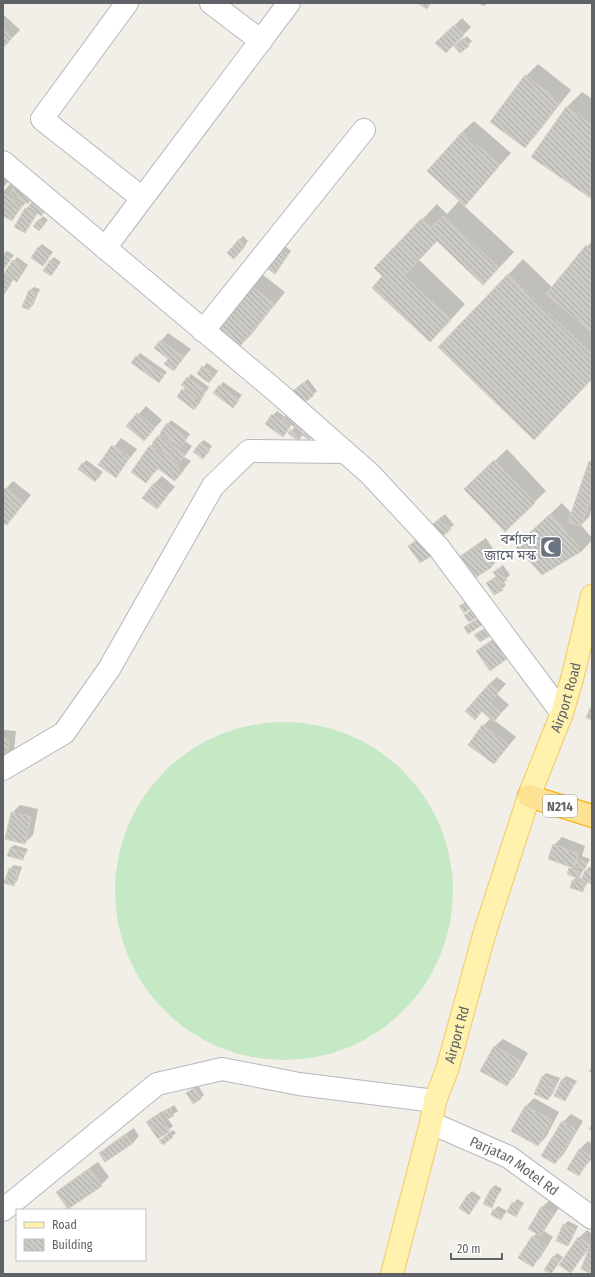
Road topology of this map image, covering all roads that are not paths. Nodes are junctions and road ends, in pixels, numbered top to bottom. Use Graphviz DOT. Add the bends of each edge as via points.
graph roads {
  1 [pos="127,3"];
  2 [pos="211,3"];
  3 [pos="289,3"];
  4 [pos="261,41"];
  5 [pos="364,130"];
  6 [pos="3,162"];
  7 [pos="142,198"];
  8 [pos="105,248"];
  9 [pos="203,331"];
  10 [pos="345,452"];
  11 [pos="592,596"];
  12 [pos="562,713"];
  13 [pos="3,769"];
  14 [pos="529,796"];
  15 [pos="592,816"];
  16 [pos="435,1101"];
  17 [pos="432,1123"];
  18 [pos="3,1210"];
  19 [pos="592,1218"];
  20 [pos="392,1274"];
  1 -- 7 [label="street" via="42,119"];
  2 -- 4 [label="street"];
  3 -- 4 [label="street"];
  4 -- 7 [label="street"];
  5 -- 9 [label="street"];
  6 -- 8 [label="street"];
  7 -- 8 [label="street"];
  8 -- 9 [label="street"];
  9 -- 10 [label="street"];
  10 -- 12 [label="street" via="370,474 439,548"];
  10 -- 13 [label="street" via="249,451 213,486 108,669 64,733"];
  11 -- 12 [label="main road, Airport Road"];
  12 -- 14 [label="main road, Airport Road"];
  14 -- 15 [label="highway, N214"];
  14 -- 16 [label="main road, Airport Rd" via="484,935 448,1070"];
  16 -- 17 [label="main road, Airport Rd"];
  16 -- 18 [label="street" via="299,1084 222,1070 157,1084"];
  17 -- 19 [label="street, Parjatan Motel Rd" via="509,1157"];
  17 -- 20 [label="main road, Airport Rd"];
}
